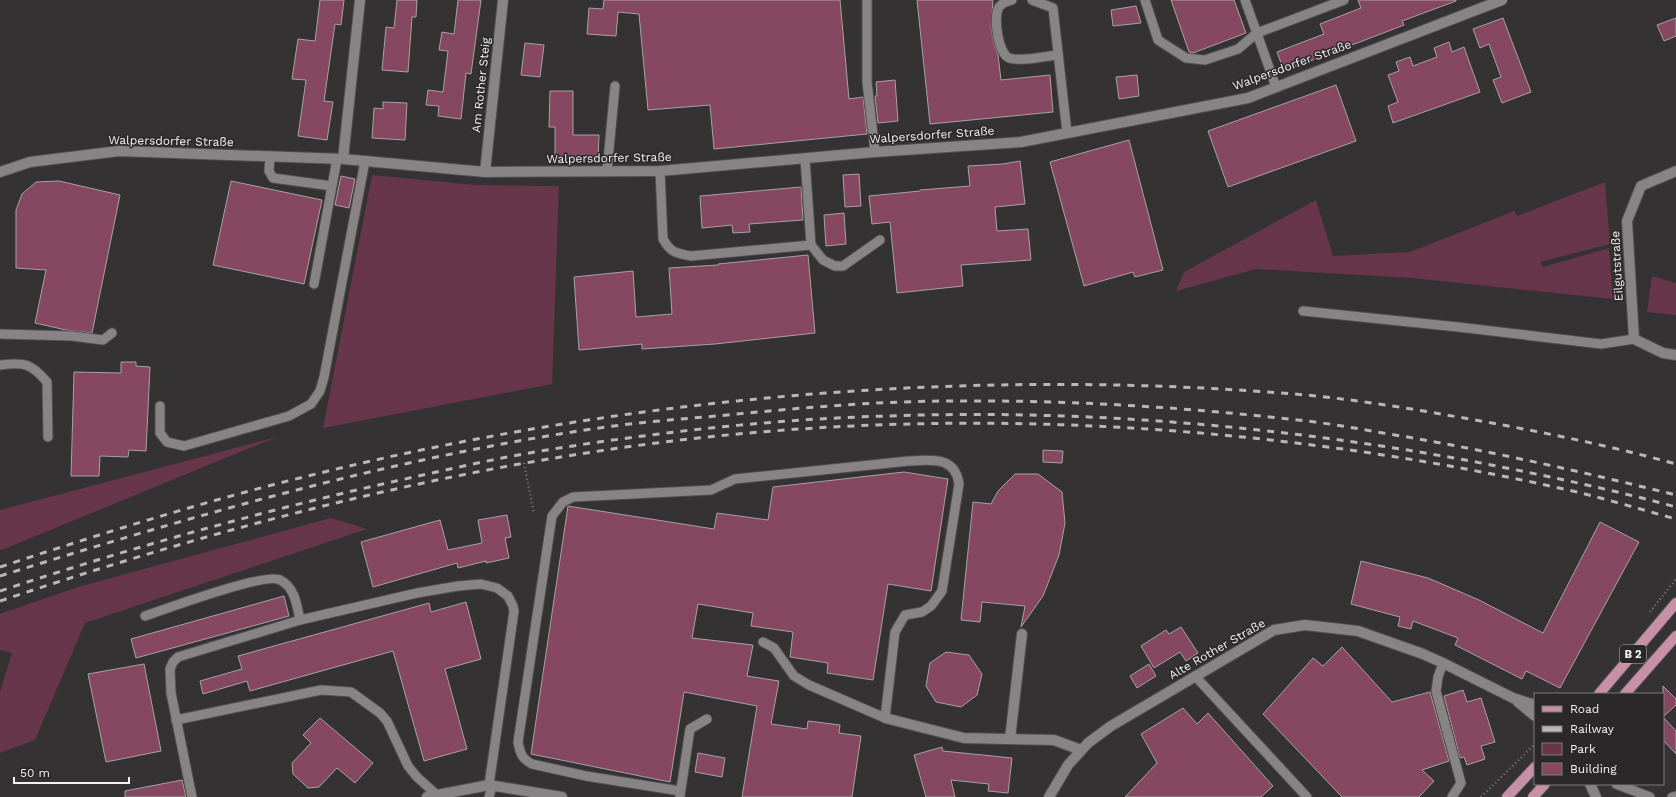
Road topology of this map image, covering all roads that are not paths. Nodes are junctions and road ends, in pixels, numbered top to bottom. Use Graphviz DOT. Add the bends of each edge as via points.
graph roads {
  1 [pos="360,0"];
  2 [pos="503,0"];
  3 [pos="867,0"];
  4 [pos="1012,0"];
  5 [pos="1032,0"];
  6 [pos="1145,0"];
  7 [pos="1246,0"];
  8 [pos="1344,0"];
  9 [pos="1502,0"];
  10 [pos="1257,33"];
  11 [pos="1058,55"];
  12 [pos="615,86"];
  13 [pos="1276,87"];
  14 [pos="1067,133"];
  15 [pos="875,152"];
  16 [pos="270,156"];
  17 [pos="340,159"];
  18 [pos="805,159"];
  19 [pos="365,161"];
  20 [pos="607,170"];
  21 [pos="660,171"];
  22 [pos="1676,171"];
  23 [pos="0,172"];
  24 [pos="485,172"];
  25 [pos="332,186"];
  26 [pos="880,240"];
  27 [pos="811,245"];
  28 [pos="314,284"];
  29 [pos="1303,311"];
  30 [pos="112,333"];
  31 [pos="0,334"];
  32 [pos="1634,339"];
  33 [pos="1676,355"];
  34 [pos="0,365"];
  35 [pos="160,406"];
  36 [pos="48,437"];
  37 [pos="1676,603"];
  38 [pos="145,616"];
  39 [pos="300,620"];
  40 [pos="1022,634"];
  41 [pos="1676,636"];
  42 [pos="763,642"];
  43 [pos="1443,663"];
  44 [pos="1195,676"];
  45 [pos="1600,693"];
  46 [pos="1626,693"];
  47 [pos="1513,698"];
  48 [pos="1534,705"];
  49 [pos="1534,715"];
  50 [pos="885,718"];
  51 [pos="707,719"];
  52 [pos="176,720"];
  53 [pos="1010,739"];
  54 [pos="1081,750"];
  55 [pos="1534,768"];
  56 [pos="491,785"];
  57 [pos="1544,785"];
  58 [pos="1590,785"];
  59 [pos="1619,785"];
  60 [pos="680,794"];
  61 [pos="432,796"];
  62 [pos="1676,796"];
  63 [pos="192,797"];
  64 [pos="489,797"];
  65 [pos="562,797"];
  66 [pos="1049,797"];
  67 [pos="1307,797"];
  68 [pos="1452,797"];
  69 [pos="1507,797"];
  70 [pos="1533,797"];
  71 [pos="1596,797"];
  72 [pos="1650,797"];
  73 [pos="1672,797"];
  1 -- 17 [label="street"];
  2 -- 24 [label="street, Am Rother Steig"];
  3 -- 15 [label="lane" via="868,82"];
  4 -- 11 [label="lane" via="1004,2 997,13 1000,48 1004,55 1016,60"];
  5 -- 11 [label="lane" via="1053,8"];
  6 -- 10 [label="lane" via="1158,40 1186,58 1205,60 1238,49"];
  7 -- 10 [label="lane"];
  8 -- 10 [label="lane"];
  9 -- 13 [label="street, Walpersdorfer Straße"];
  10 -- 13 [label="lane"];
  11 -- 14 [label="lane"];
  12 -- 20 [label="lane"];
  13 -- 14 [label="street, Walpersdorfer Straße" via="1248,98"];
  14 -- 15 [label="street, Walpersdorfer Straße" via="1021,142"];
  15 -- 18 [label="street, Walpersdorfer Straße"];
  16 -- 17 [label="street, Walpersdorfer Straße"];
  16 -- 23 [label="street, Walpersdorfer Straße" via="119,150 30,162"];
  16 -- 25 [label="lane" via="269,171 273,178"];
  17 -- 19 [label="street, Walpersdorfer Straße"];
  17 -- 25 [label="lane"];
  18 -- 21 [label="street, Walpersdorfer Straße"];
  18 -- 27 [label="lane"];
  19 -- 24 [label="street, Walpersdorfer Straße"];
  19 -- 35 [label="lane" via="324,377 320,391 311,404 289,416 184,446 167,442 160,433"];
  20 -- 21 [label="street, Walpersdorfer Straße"];
  20 -- 24 [label="street, Walpersdorfer Straße"];
  21 -- 27 [label="lane" via="663,239 668,248 677,253 691,256"];
  22 -- 32 [label="street, Eilgutstraße" via="1641,186 1627,221"];
  25 -- 28 [label="lane"];
  26 -- 27 [label="lane" via="843,266 835,266 823,260"];
  29 -- 32 [label="lane" via="1601,344"];
  30 -- 31 [label="lane" via="103,340 72,336"];
  32 -- 33 [label="street" via="1663,353"];
  34 -- 36 [label="lane" via="19,363 36,369 47,382"];
  37 -- 45 [label="main road, B 2"];
  38 -- 39 [label="lane" via="223,590 271,578 280,579 288,585 294,596"];
  39 -- 52 [label="lane" via="178,657 170,669"];
  39 -- 56 [label="lane" via="458,586 481,584 503,591 510,599 514,612"];
  40 -- 53 [label="street"];
  41 -- 46 [label="main road, B 2"];
  42 -- 50 [label="lane" via="774,648 794,676"];
  43 -- 44 [label="street, Alte Rother Straße" via="1358,631 1305,625 1274,630"];
  43 -- 47 [label="street, Alte Rother Straße"];
  43 -- 68 [label="lane" via="1436,691 1461,783"];
  44 -- 54 [label="street, Alte Rother Straße" via="1111,726"];
  44 -- 67 [label="lane"];
  47 -- 48 [label="street, Alte Rother Straße"];
  47 -- 49 [label="street, Alte Rother Straße"];
  50 -- 53 [label="street" via="964,738"];
  50 -- 60 [label="lane" via="895,632 905,615 922,612 932,606 942,591 959,484 958,474 953,467 933,460 909,461 736,479 711,490 573,496 563,502 552,516 518,742 519,752 524,760 532,764"];
  51 -- 60 [label="lane" via="690,729"];
  52 -- 61 [label="lane" via="321,690 351,692 380,713 408,766"];
  52 -- 63 [label="lane"];
  53 -- 54 [label="street" via="1054,740"];
  54 -- 66 [label="street, Alte Rother Straße" via="1068,765"];
  55 -- 69 [label="main road"];
  56 -- 61 [label="street"];
  56 -- 64 [label="lane"];
  56 -- 65 [label="street"];
  57 -- 70 [label="main road"];
  58 -- 71 [label="street"];
  59 -- 72 [label="lane"];
  62 -- 73 [label="lane"];
}
